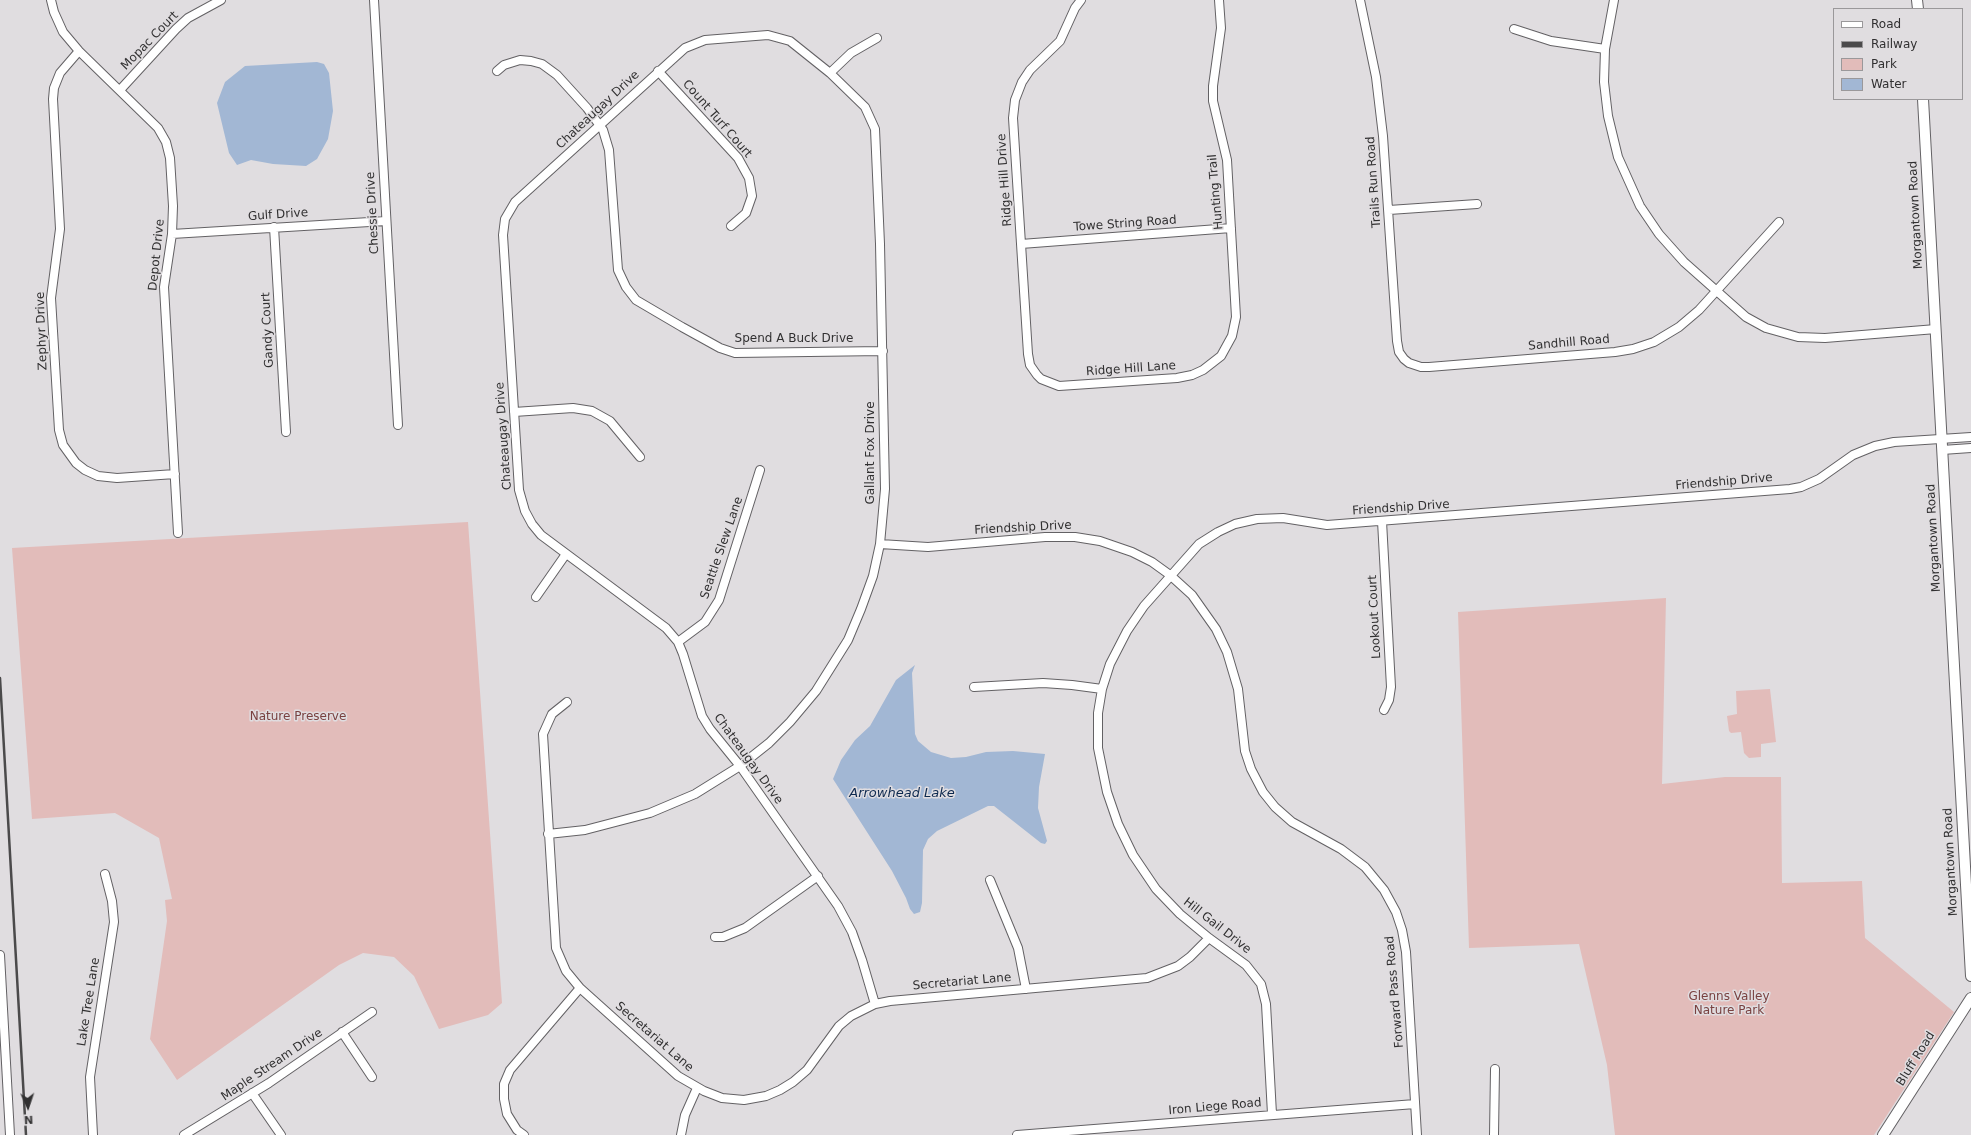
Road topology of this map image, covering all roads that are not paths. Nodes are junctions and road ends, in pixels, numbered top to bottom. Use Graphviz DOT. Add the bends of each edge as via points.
graph roads {
  1 [pos="51,0"];
  2 [pos="221,0"];
  3 [pos="374,0"];
  4 [pos="1080,0"];
  5 [pos="1219,0"];
  6 [pos="1360,0"];
  7 [pos="1614,0"];
  8 [pos="1514,29"];
  9 [pos="876,38"];
  10 [pos="1605,49"];
  11 [pos="79,51"];
  12 [pos="496,71"];
  13 [pos="658,71"];
  14 [pos="830,73"];
  15 [pos="120,90"];
  16 [pos="1923,100"];
  17 [pos="600,125"];
  18 [pos="1477,204"];
  19 [pos="1389,210"];
  20 [pos="386,221"];
  21 [pos="1779,222"];
  22 [pos="731,226"];
  23 [pos="274,227"];
  24 [pos="1232,228"];
  25 [pos="172,234"];
  26 [pos="1021,244"];
  27 [pos="1716,291"];
  28 [pos="1936,330"];
  29 [pos="883,351"];
  30 [pos="1221,356"];
  31 [pos="1405,361"];
  32 [pos="1039,377"];
  33 [pos="514,412"];
  34 [pos="398,425"];
  35 [pos="286,432"];
  36 [pos="1971,437"];
  37 [pos="1942,438"];
  38 [pos="1971,448"];
  39 [pos="1942,450"];
  40 [pos="640,457"];
  41 [pos="760,470"];
  42 [pos="175,474"];
  43 [pos="1382,521"];
  44 [pos="178,533"];
  45 [pos="880,544"];
  46 [pos="566,554"];
  47 [pos="1170,576"];
  48 [pos="536,597"];
  49 [pos="678,642"];
  50 [pos="974,687"];
  51 [pos="1102,690"];
  52 [pos="567,702"];
  53 [pos="1384,710"];
  54 [pos="740,766"];
  55 [pos="548,834"];
  56 [pos="105,874"];
  57 [pos="818,876"];
  58 [pos="990,880"];
  59 [pos="715,937"];
  60 [pos="1209,938"];
  61 [pos="0,955"];
  62 [pos="1971,976"];
  63 [pos="580,988"];
  64 [pos="1026,989"];
  65 [pos="1971,998"];
  66 [pos="875,1004"];
  67 [pos="372,1012"];
  68 [pos="342,1032"];
  69 [pos="1495,1069"];
  70 [pos="372,1077"];
  71 [pos="697,1088"];
  72 [pos="252,1094"];
  73 [pos="1415,1104"];
  74 [pos="1272,1114"];
  75 [pos="10,1135"];
  76 [pos="93,1135"];
  77 [pos="184,1135"];
  78 [pos="280,1135"];
  79 [pos="524,1135"];
  80 [pos="682,1135"];
  81 [pos="1017,1135"];
  82 [pos="1417,1135"];
  83 [pos="1494,1135"];
  84 [pos="1883,1135"];
  1 -- 11 [label="street, Depot Drive" via="63,32"];
  2 -- 15 [label="street, Mopac Court" via="188,18"];
  3 -- 20 [label="street, Chessie Drive"];
  4 -- 26 [label="street, Ridge Hill Drive" via="1060,41 1030,70 1015,100 1013,118"];
  5 -- 24 [label="street, Hunting Trail" via="1221,28 1212,101 1227,160"];
  6 -- 19 [label="street, Trails Run Road" via="1376,77"];
  7 -- 10 [label="street"];
  8 -- 10 [label="street" via="1550,41"];
  9 -- 14 [label="street" via="851,53"];
  10 -- 27 [label="street" via="1604,82 1608,116 1627,180 1640,206 1659,234 1684,262"];
  11 -- 15 [label="street, Depot Drive"];
  11 -- 42 [label="street, Zephyr Drive" via="60,73 53,99 60,229 51,298 59,430 63,445 76,463 98,476 117,478"];
  12 -- 17 [label="street" via="504,65 520,60 542,64 557,74"];
  13 -- 14 [label="street, Chateaugay Drive" via="685,48 705,40 768,35 790,41"];
  13 -- 17 [label="street, Chateaugay Drive"];
  13 -- 22 [label="street, Count Turf Court" via="738,158 749,178 752,196 746,213"];
  14 -- 29 [label="street, Gallant Fox Drive" via="865,107 875,129"];
  15 -- 25 [label="street, Depot Drive" via="158,128 166,142 170,158"];
  16 -- 28 [label="main road, Morgantown Road"];
  17 -- 29 [label="street, Spend A Buck Drive" via="609,150 618,270 636,300 682,328 734,353"];
  17 -- 33 [label="street, Chateaugay Drive" via="515,202 505,219 503,235"];
  18 -- 19 [label="street"];
  19 -- 31 [label="street, Trails Run Road" via="1396,341"];
  20 -- 23 [label="street, Gulf Drive"];
  20 -- 34 [label="street, Chessie Drive"];
  21 -- 27 [label="street, Sandhill Road"];
  23 -- 25 [label="street, Gulf Drive"];
  23 -- 35 [label="street, Gandy Court"];
  24 -- 26 [label="street, Towe String Road"];
  24 -- 30 [label="street, Hunting Trail" via="1236,317 1232,336"];
  25 -- 42 [label="street, Depot Drive" via="164,287"];
  26 -- 32 [label="street, Ridge Hill Drive" via="1028,354 1030,365"];
  27 -- 28 [label="street" via="1766,328 1798,337 1825,338"];
  27 -- 31 [label="street, Sandhill Road" via="1680,327 1654,342 1633,349 1421,367"];
  28 -- 37 [label="main road, Morgantown Road"];
  29 -- 45 [label="street, Gallant Fox Drive" via="885,489"];
  30 -- 32 [label="street, Ridge Hill Lane" via="1203,370 1177,378 1059,386"];
  33 -- 40 [label="street" via="573,408 592,411 610,421"];
  33 -- 46 [label="street, Chateaugay Drive" via="519,490 524,511 541,535"];
  36 -- 37 [label="street, Friendship Drive"];
  37 -- 39 [label="main road, Morgantown Road"];
  37 -- 43 [label="street, Friendship Drive" via="1874,446 1853,455 1819,479 1790,489"];
  38 -- 39 [label="street"];
  39 -- 62 [label="main road, Morgantown Road"];
  41 -- 49 [label="street, Seattle Slew Lane" via="719,600 705,622"];
  42 -- 44 [label="street, Depot Drive"];
  43 -- 47 [label="street, Friendship Drive" via="1328,525 1276,518 1235,524 1199,544"];
  43 -- 53 [label="street, Lookout Court" via="1391,687"];
  45 -- 47 [label="street, Friendship Drive" via="928,546 1074,537 1100,541 1132,552 1152,562"];
  45 -- 54 [label="street, Gallant Fox Drive" via="873,576 861,609 848,640 831,669 790,722"];
  46 -- 48 [label="street"];
  46 -- 49 [label="street, Chateaugay Drive" via="666,628"];
  47 -- 51 [label="street, Hill Gail Drive" via="1144,606 1127,631 1110,664"];
  47 -- 73 [label="street, Forward Pass Road" via="1192,595 1206,613 1228,652 1238,689 1245,751 1263,792 1292,822 1341,849 1365,867 1384,890 1396,912 1406,952"];
  49 -- 54 [label="street, Chateaugay Drive" via="702,716"];
  50 -- 51 [label="street" via="1043,683"];
  51 -- 60 [label="street, Hill Gail Drive" via="1098,712 1098,748 1107,792 1118,824 1133,855 1156,889 1180,914"];
  52 -- 55 [label="street, Secretariat Lane" via="552,714 543,734"];
  54 -- 55 [label="street, Gallant Fox Drive" via="695,794 650,813 585,830"];
  54 -- 57 [label="street, Chateaugay Drive"];
  55 -- 63 [label="street, Secretariat Lane" via="556,948 566,971"];
  56 -- 76 [label="street, Lake Tree Lane" via="114,922 90,1077"];
  57 -- 59 [label="street" via="745,928 723,937"];
  57 -- 66 [label="street, Chateaugay Drive" via="852,932"];
  58 -- 64 [label="street" via="1018,948"];
  60 -- 64 [label="street, Secretariat Lane" via="1178,966 1147,978"];
  60 -- 74 [label="street, Hill Gail Drive" via="1246,965 1261,984 1266,1004"];
  61 -- 75 [label="street"];
  63 -- 71 [label="street, Secretariat Lane" via="678,1076"];
  63 -- 79 [label="street" via="510,1070 504,1084 507,1114 517,1130"];
  64 -- 66 [label="street, Secretariat Lane" via="890,1000"];
  65 -- 84 [label="main road, Bluff Road"];
  66 -- 71 [label="street, Secretariat Lane" via="851,1016 839,1026 807,1070 780,1090 766,1096 744,1100 722,1098"];
  67 -- 68 [label="street, Maple Stream Drive"];
  68 -- 70 [label="street"];
  68 -- 72 [label="street, Maple Stream Drive"];
  69 -- 83 [label="street"];
  71 -- 80 [label="street" via="685,1115"];
  72 -- 77 [label="street, Maple Stream Drive"];
  72 -- 78 [label="street"];
  73 -- 74 [label="street, Iron Liege Road"];
  73 -- 82 [label="street, Forward Pass Road"];
  74 -- 81 [label="street, Iron Liege Road"];
}
